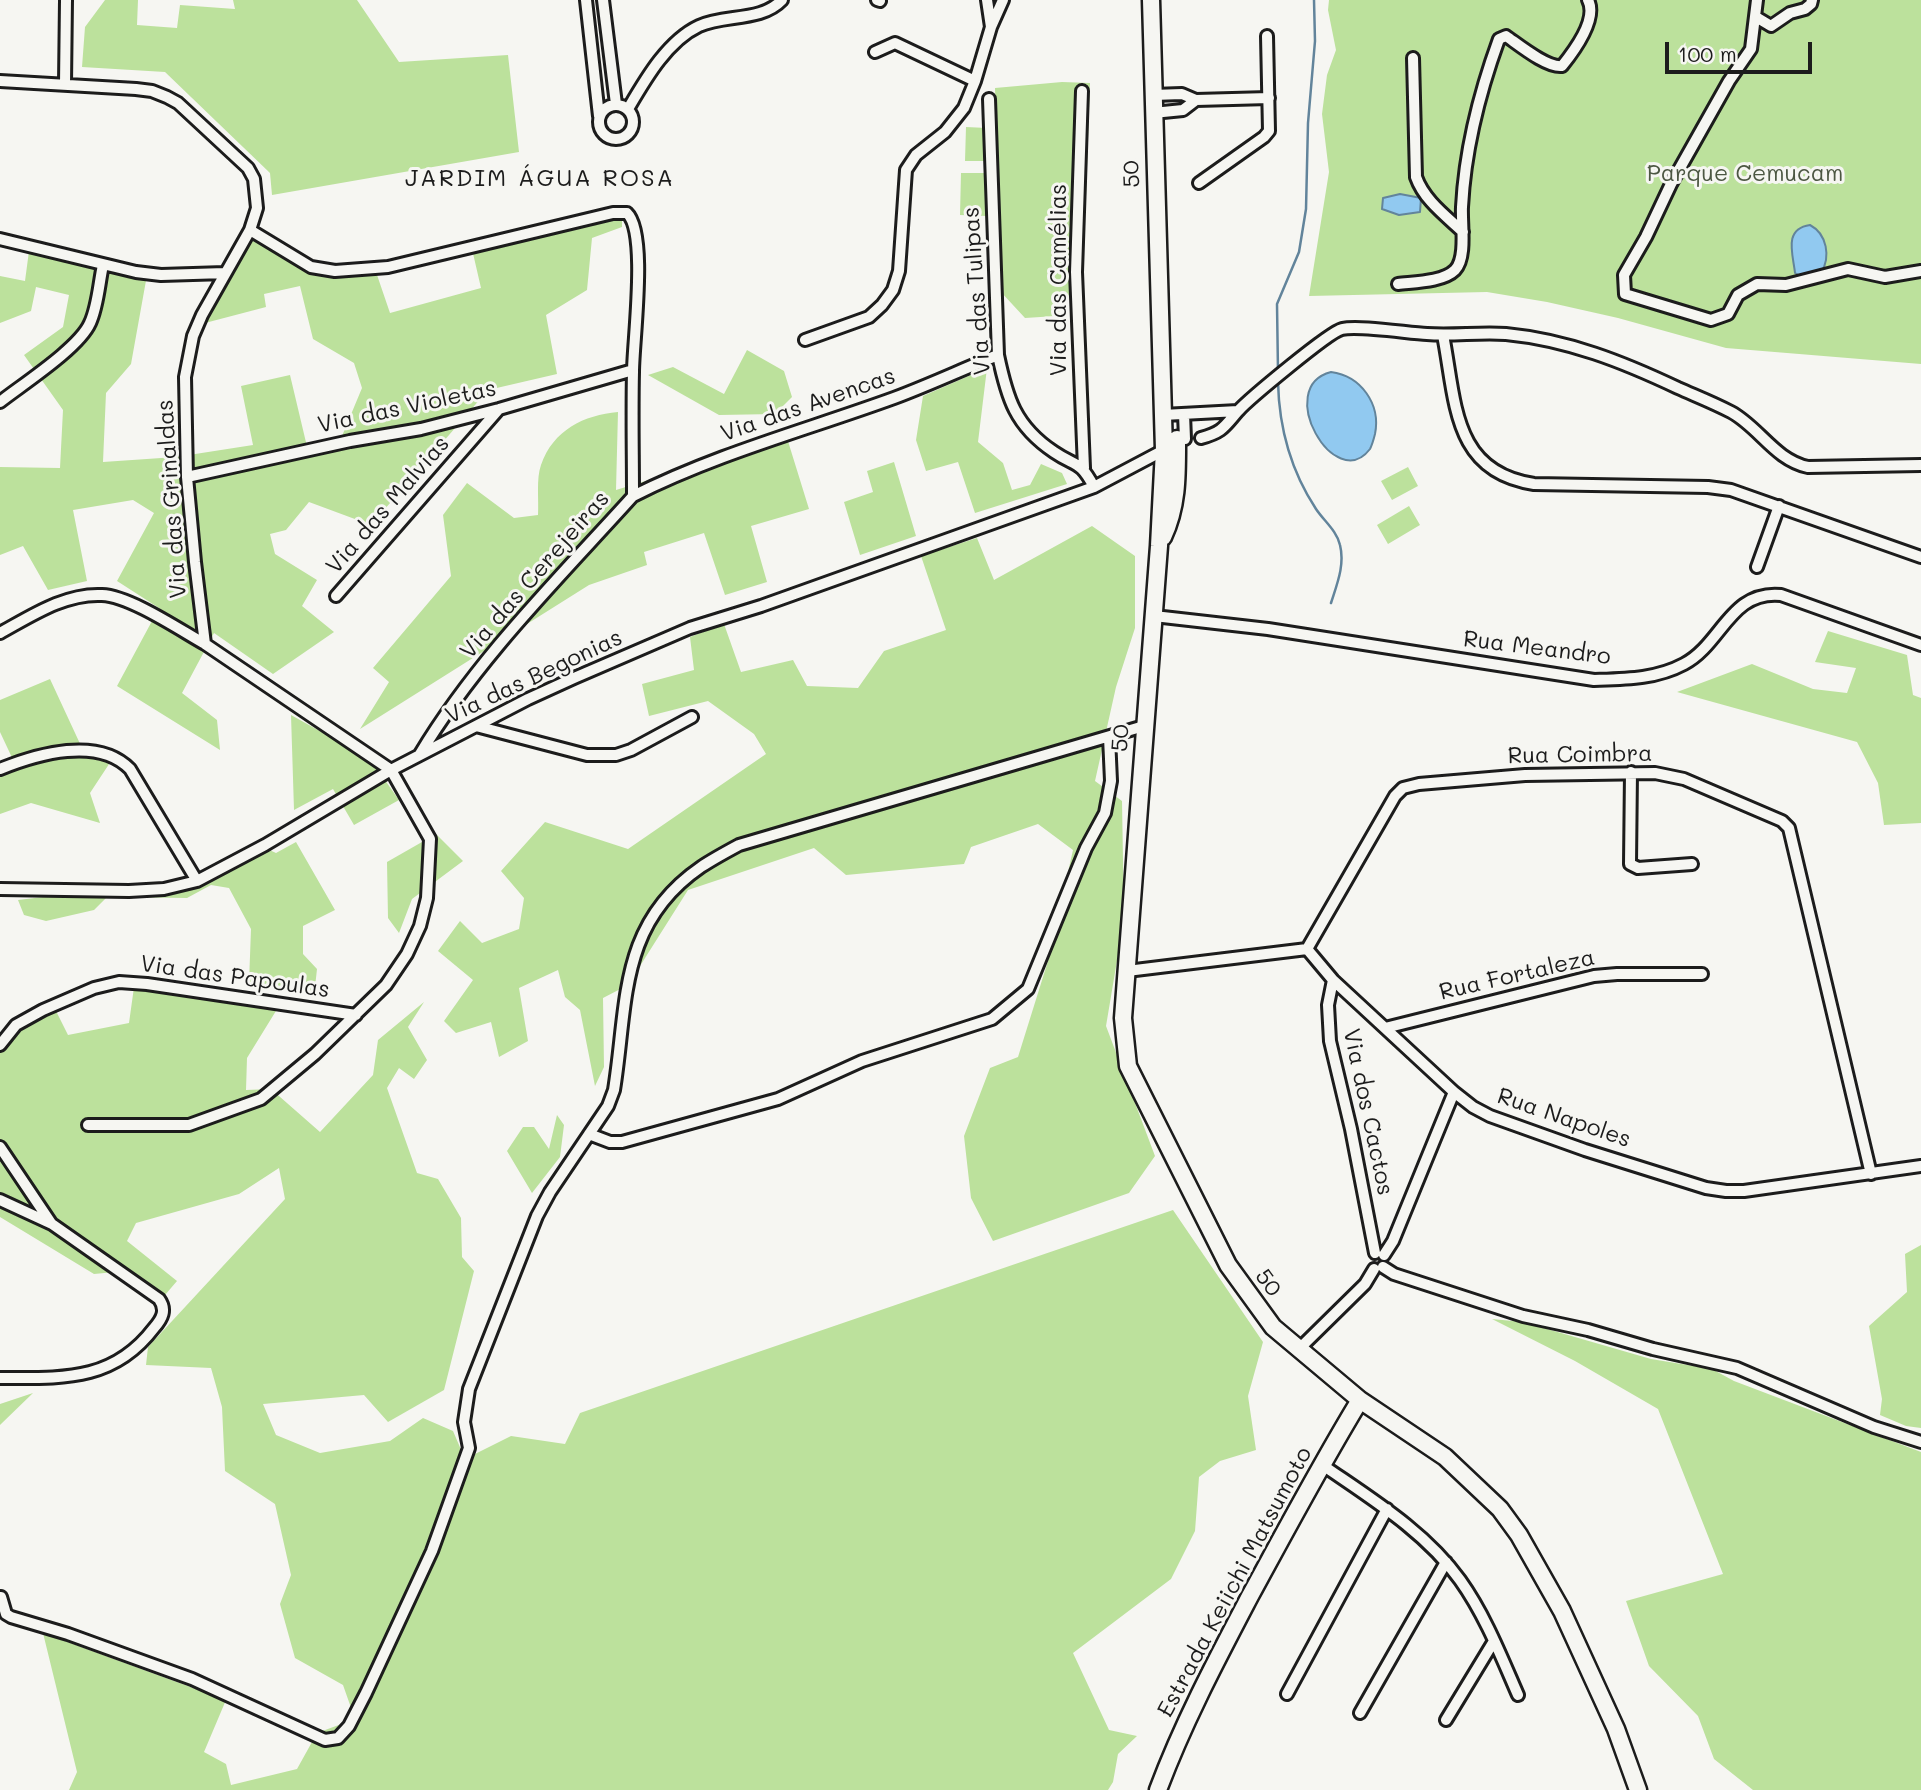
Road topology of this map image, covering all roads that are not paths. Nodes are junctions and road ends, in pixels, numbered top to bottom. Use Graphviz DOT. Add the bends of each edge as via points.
graph roads {
  1 [pos="66,0"];
  2 [pos="586,0"];
  3 [pos="603,0"];
  4 [pos="782,0"];
  5 [pos="987,0"];
  6 [pos="1003,0"];
  7 [pos="1151,0"];
  8 [pos="1588,0"];
  9 [pos="1758,0"];
  10 [pos="1812,0"];
  11 [pos="1756,17"];
  12 [pos="991,27"];
  13 [pos="1267,36"];
  14 [pos="875,52"];
  15 [pos="1413,58"];
  16 [pos="0,81"];
  17 [pos="975,81"];
  18 [pos="65,84"];
  19 [pos="1082,91"];
  20 [pos="1153,94"];
  21 [pos="1269,98"];
  22 [pos="989,99"];
  23 [pos="1196,100"];
  24 [pos="616,104"];
  25 [pos="628,108"];
  26 [pos="1153,113"];
  27 [pos="599,116"];
  28 [pos="1199,183"];
  29 [pos="250,230"];
  30 [pos="1463,232"];
  31 [pos="0,239"];
  32 [pos="103,265"];
  33 [pos="1921,271"];
  34 [pos="225,273"];
  35 [pos="1398,285"];
  36 [pos="1443,335"];
  37 [pos="805,340"];
  38 [pos="998,355"];
  39 [pos="633,370"];
  40 [pos="0,402"];
  41 [pos="499,410"];
  42 [pos="1238,411"];
  43 [pos="1184,414"];
  44 [pos="1164,415"];
  45 [pos="1180,441"];
  46 [pos="1921,465"];
  47 [pos="1084,468"];
  48 [pos="187,477"];
  49 [pos="1094,487"];
  50 [pos="633,496"];
  51 [pos="1779,506"];
  52 [pos="1921,557"];
  53 [pos="1757,567"];
  54 [pos="336,596"];
  55 [pos="1154,617"];
  56 [pos="0,633"];
  57 [pos="205,644"];
  58 [pos="1921,645"];
  59 [pos="692,717"];
  60 [pos="476,726"];
  61 [pos="1144,726"];
  62 [pos="1109,737"];
  63 [pos="419,757"];
  64 [pos="0,769"];
  65 [pos="391,770"];
  66 [pos="1631,772"];
  67 [pos="1692,864"];
  68 [pos="197,881"];
  69 [pos="0,889"];
  70 [pos="1307,949"];
  71 [pos="1127,971"];
  72 [pos="1702,974"];
  73 [pos="1333,980"];
  74 [pos="356,1015"];
  75 [pos="1385,1028"];
  76 [pos="0,1045"];
  77 [pos="1454,1092"];
  78 [pos="88,1125"];
  79 [pos="589,1134"];
  80 [pos="0,1147"];
  81 [pos="1921,1166"];
  82 [pos="1871,1174"];
  83 [pos="0,1200"];
  84 [pos="52,1224"];
  85 [pos="1379,1261"];
  86 [pos="1300,1348"];
  87 [pos="0,1378"];
  88 [pos="1360,1400"];
  89 [pos="1921,1442"];
  90 [pos="1321,1464"];
  91 [pos="1387,1509"];
  92 [pos="1446,1562"];
  93 [pos="1,1597"];
  94 [pos="1494,1641"];
  95 [pos="1287,1694"];
  96 [pos="1518,1695"];
  97 [pos="1360,1713"];
  98 [pos="1446,1720"];
  99 [pos="1158,1790"];
  100 [pos="1638,1790"];
  1 -- 18 [label="street"];
  2 -- 27 [label="street"];
  3 -- 24 [label="street"];
  4 -- 25 [label="street" via="768,11 711,22 688,32 646,78"];
  5 -- 12 [label="street"];
  6 -- 12 [label="street"];
  7 -- 20 [label="main road, 50"];
  8 -- 30 [label="street" via="1589,22 1562,66 1555,67 1506,36 1499,39 1468,145"];
  9 -- 11 [label="street"];
  10 -- 11 [label="street" via="1805,9 1770,26"];
  11 -- 33 [label="street" via="1751,49 1671,184 1624,275 1625,294 1711,320 1728,314 1738,295 1757,284 1786,285 1848,269 1885,277"];
  12 -- 17 [label="street"];
  13 -- 21 [label="street"];
  14 -- 17 [label="street" via="895,43"];
  15 -- 30 [label="street" via="1416,177 1419,187"];
  16 -- 18 [label="street, Via das Grinaldas"];
  17 -- 37 [label="street" via="956,120 916,155 906,170 899,271 893,290 869,317"];
  18 -- 29 [label="street, Via das Grinaldas" via="152,91 178,103 248,168 257,208"];
  19 -- 47 [label="street, Via das Camélias" via="1076,272"];
  20 -- 23 [label="street" via="1182,94"];
  20 -- 26 [label="main road, 50"];
  21 -- 23 [label="street"];
  21 -- 28 [label="street" via="1268,134"];
  22 -- 38 [label="street, Via das Tulipas"];
  23 -- 26 [label="street" via="1183,110"];
  24 -- 25 [label="street"];
  24 -- 27 [label="street" via="604,108"];
  25 -- 27 [label="street" via="632,129 618,139 603,133"];
  26 -- 44 [label="main road, 50"];
  29 -- 34 [label="street, Via das Grinaldas"];
  29 -- 39 [label="street, Via das Cerejeiras" via="311,267 335,271 388,267 622,212 631,216 636,238"];
  30 -- 35 [label="street" via="1458,267 1452,273"];
  31 -- 32 [label="street"];
  32 -- 34 [label="street" via="162,275"];
  32 -- 40 [label="street" via="91,322 84,333"];
  34 -- 48 [label="street, Via das Grinaldas" via="202,315 188,357 184,398"];
  36 -- 42 [label="street" via="1339,330"];
  36 -- 46 [label="street" via="1509,334 1618,360 1740,417 1799,465"];
  36 -- 51 [label="street" via="1461,427 1476,456 1501,475 1534,484 1719,488"];
  38 -- 47 [label="street, Via das Tulipas" via="1011,406 1022,424 1036,440"];
  38 -- 50 [label="street, Via das Avencas" via="894,398 718,459"];
  39 -- 41 [label="street, Via das Violetas"];
  39 -- 50 [label="street, Via das Cerejeiras"];
  41 -- 48 [label="street, Via das Violetas"];
  41 -- 54 [label="street, Via das Malvias"];
  42 -- 43 [label="street"];
  42 -- 45 [label="street" via="1220,432"];
  43 -- 44 [label="street"];
  43 -- 45 [label="street"];
  44 -- 45 [label="main road, 50"];
  45 -- 49 [label="street"];
  45 -- 55 [label="main road, 50" via="1159,546"];
  47 -- 49 [label="street"];
  48 -- 57 [label="street, Via das Grinaldas"];
  49 -- 60 [label="street, Via das Begonias" via="690,628"];
  50 -- 63 [label="street, Via das Cerejeiras" via="509,634"];
  51 -- 52 [label="street"];
  51 -- 53 [label="street"];
  55 -- 58 [label="street, Rua Meandro" via="1268,629 1594,680 1645,678 1687,663 1758,595 1793,599"];
  55 -- 61 [label="main road, 50"];
  56 -- 57 [label="street" via="67,600 103,595 137,607"];
  57 -- 65 [label="street"];
  59 -- 60 [label="street" via="631,750 606,756 567,751"];
  60 -- 63 [label="street, Via das Begonias"];
  61 -- 62 [label="street"];
  61 -- 71 [label="main road, 50"];
  62 -- 79 [label="street" via="739,845 700,868 668,896 642,933 629,974 614,1090"];
  62 -- 79 [label="street" via="1111,781 1105,813 1028,989 1003,1012 852,1065 778,1099 622,1142"];
  63 -- 65 [label="street, Via das Begonias"];
  64 -- 68 [label="street" via="72,751 109,754 123,761"];
  65 -- 68 [label="street, Via das Begonias"];
  65 -- 74 [label="street" via="430,839 427,898 407,954 386,985"];
  66 -- 67 [label="street" via="1630,864 1638,868"];
  66 -- 70 [label="street, Rua Coimbra" via="1525,775 1403,788"];
  66 -- 82 [label="street, Rua Coimbra" via="1684,779 1789,828"];
  68 -- 69 [label="street, Via das Begonias" via="129,891"];
  70 -- 71 [label="street"];
  70 -- 73 [label="street, Rua Napoles"];
  71 -- 86 [label="main road, 50" via="1123,1018 1128,1066 1227,1265 1273,1327"];
  72 -- 75 [label="street, Rua Fortaleza" via="1594,976"];
  73 -- 75 [label="street, Rua Napoles"];
  73 -- 85 [label="street, Via dos Cactos" via="1328,1005 1330,1041"];
  74 -- 76 [label="street, Via das Papoulas" via="119,982 43,1010 16,1025"];
  74 -- 78 [label="street" via="261,1099 189,1125"];
  75 -- 77 [label="street, Rua Napoles"];
  77 -- 82 [label="street, Rua Napoles" via="1490,1116 1706,1188 1744,1191"];
  77 -- 85 [label="street" via="1393,1241"];
  79 -- 93 [label="street" via="537,1216 469,1389 464,1422 469,1448 432,1550 366,1693 338,1738 325,1740 192,1679 11,1617"];
  80 -- 84 [label="street"];
  81 -- 82 [label="street, Rua Napoles"];
  83 -- 84 [label="street"];
  84 -- 87 [label="street" via="159,1299 163,1314 146,1339 116,1364 88,1374"];
  85 -- 86 [label="street" via="1365,1284"];
  85 -- 89 [label="street" via="1394,1274 1511,1312 1737,1368 1874,1427"];
  86 -- 88 [label="main road, 50"];
  88 -- 90 [label="main road, Estrada Keiichi Matsumoto"];
  88 -- 100 [label="main road, 50" via="1445,1457 1500,1509 1519,1535 1562,1611 1616,1729"];
  90 -- 91 [label="street"];
  90 -- 99 [label="main road, Estrada Keiichi Matsumoto" via="1191,1711"];
  91 -- 92 [label="street"];
  91 -- 95 [label="street"];
  92 -- 94 [label="street"];
  92 -- 97 [label="street"];
  94 -- 96 [label="street"];
  94 -- 98 [label="street"];
}
